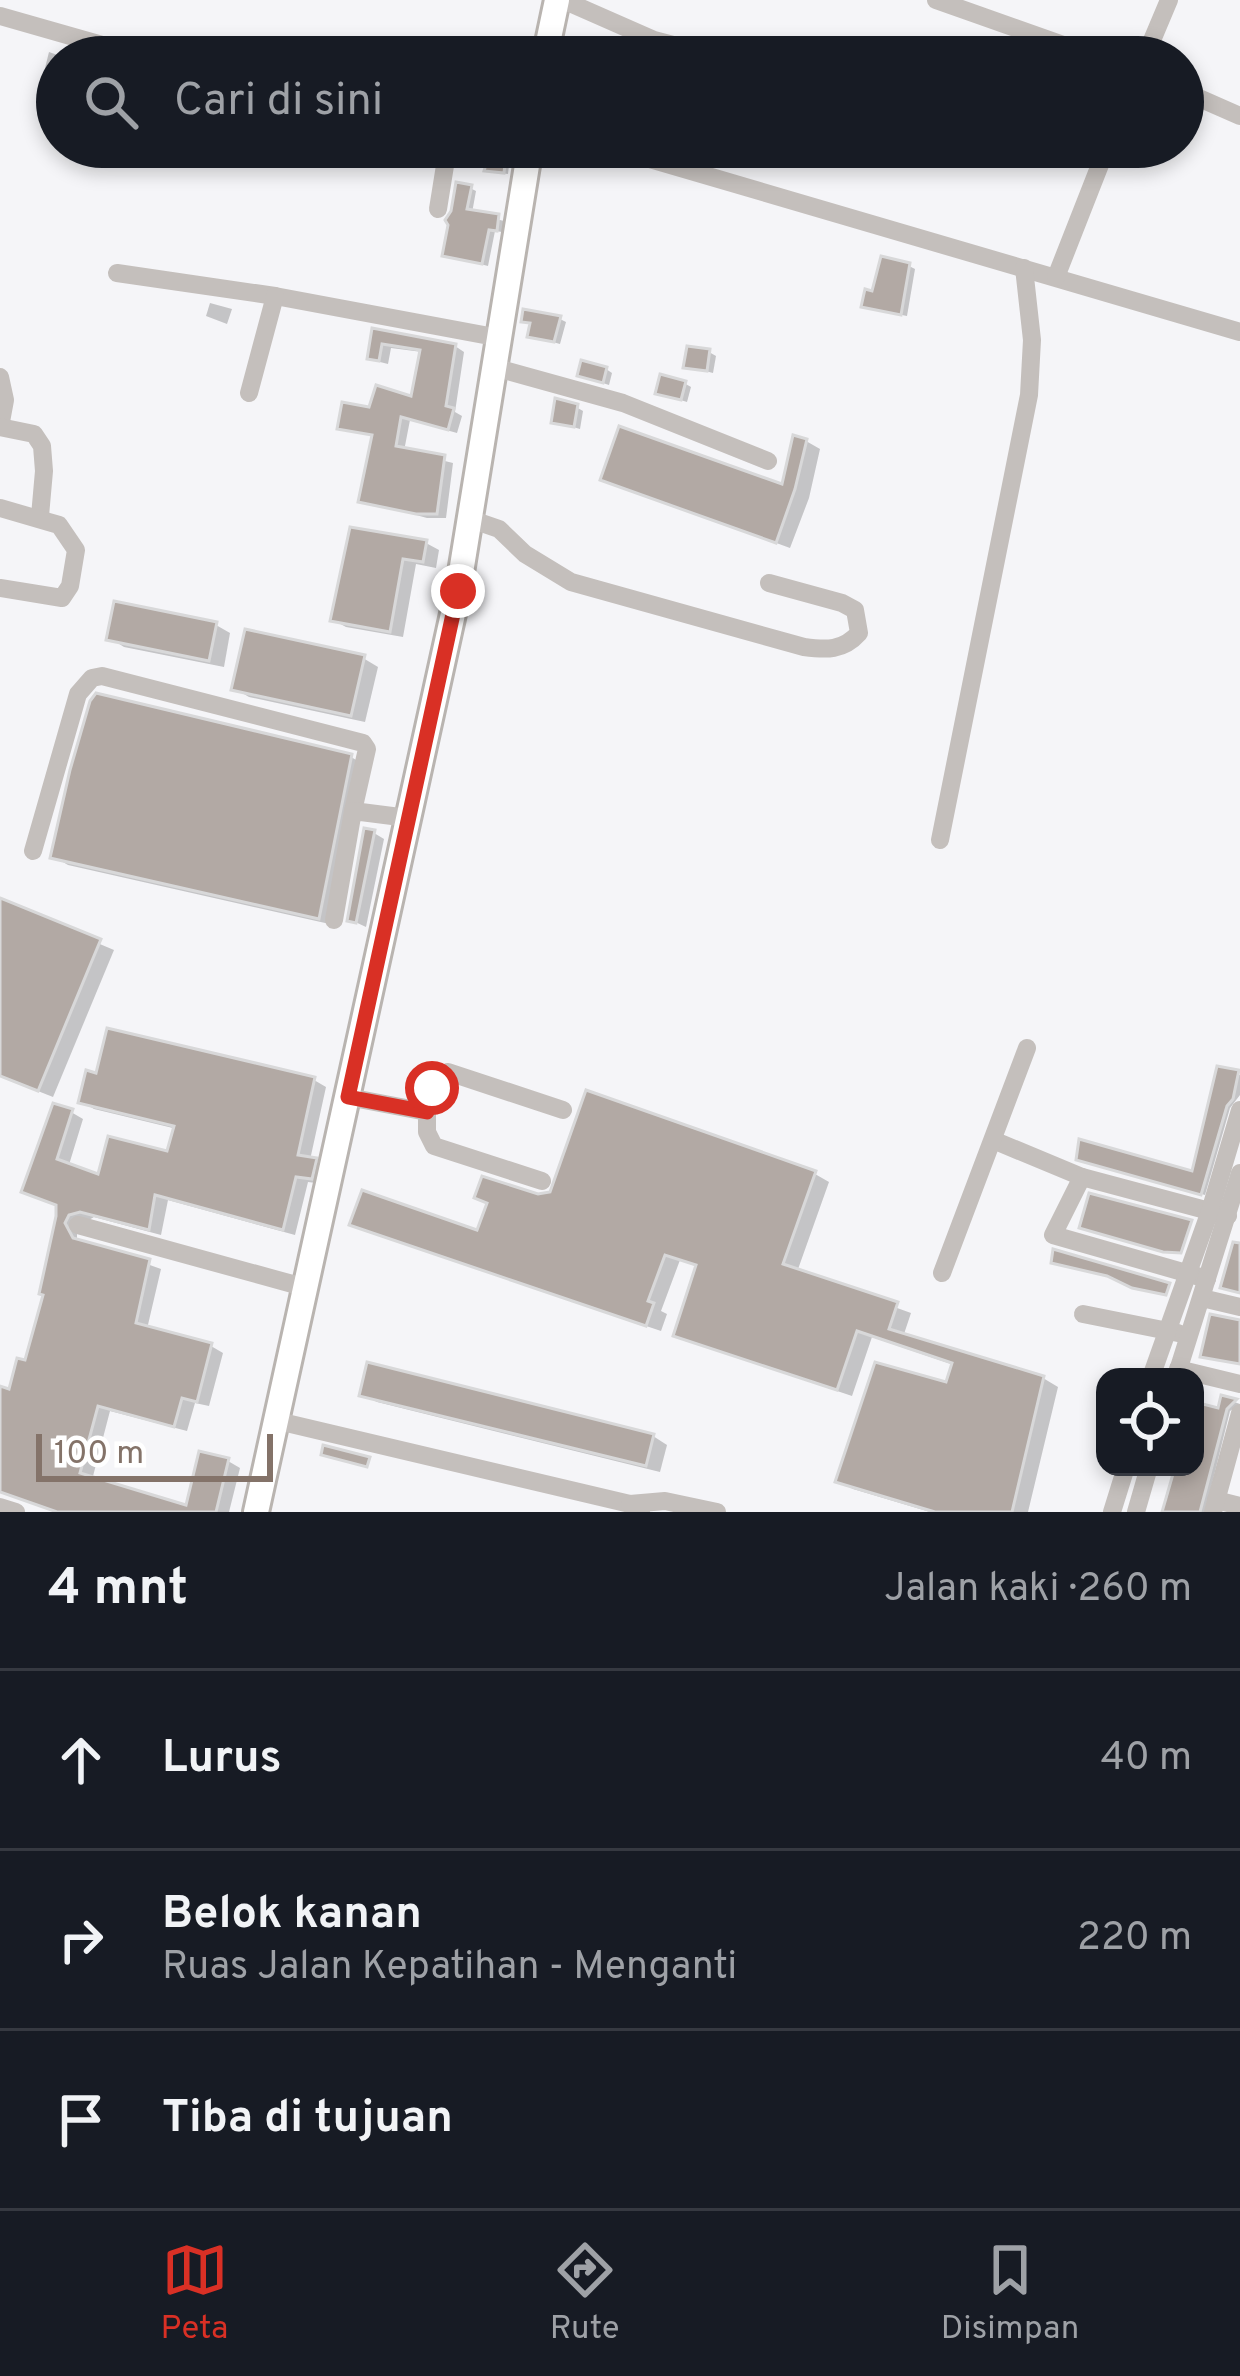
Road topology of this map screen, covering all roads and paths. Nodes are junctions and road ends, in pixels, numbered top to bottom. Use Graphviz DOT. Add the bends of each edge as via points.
graph roads {
  1 [pos="560,0"];
  2 [pos="936,0"];
  3 [pos="1169,0"];
  4 [pos="0,16"];
  5 [pos="45,36"];
  6 [pos="551,36"];
  7 [pos="645,36"];
  8 [pos="1038,36"];
  9 [pos="1153,36"];
  10 [pos="1204,100"];
  11 [pos="1240,116"];
  12 [pos="445,168"];
  13 [pos="527,168"];
  14 [pos="681,168"];
  15 [pos="1099,168"];
  16 [pos="438,209"];
  17 [pos="1024,268"];
  18 [pos="118,273"];
  19 [pos="1056,278"];
  20 [pos="275,296"];
  21 [pos="1240,332"];
  22 [pos="500,338"];
  23 [pos="497,368"];
  24 [pos="0,377"];
  25 [pos="249,393"];
  26 [pos="0,427"];
  27 [pos="768,460"];
  28 [pos="0,508"];
  29 [pos="40,516"];
  30 [pos="470,519"];
  31 [pos="769,583"];
  32 [pos="0,588"];
  33 [pos="353,811"];
  34 [pos="408,818"];
  35 [pos="940,840"];
  36 [pos="33,851"];
  37 [pos="334,920"];
  38 [pos="1027,1048"];
  39 [pos="348,1097"];
  40 [pos="563,1110"];
  41 [pos="1240,1110"];
  42 [pos="427,1112"];
  43 [pos="993,1140"];
  44 [pos="1240,1173"];
  45 [pos="1082,1178"];
  46 [pos="542,1181"];
  47 [pos="1225,1224"];
  48 [pos="78,1226"];
  49 [pos="942,1273"];
  50 [pos="1199,1284"];
  51 [pos="307,1288"];
  52 [pos="1240,1307"];
  53 [pos="1083,1315"];
  54 [pos="1179,1333"];
  55 [pos="1157,1368"];
  56 [pos="1177,1368"];
  57 [pos="1204,1378"];
  58 [pos="1240,1384"];
  59 [pos="1240,1413"];
  60 [pos="278,1421"];
  61 [pos="1236,1441"];
  62 [pos="1123,1476"];
  63 [pos="1146,1476"];
  64 [pos="1214,1506"];
  65 [pos="1240,1506"];
  66 [pos="0,1508"];
  67 [pos="635,1508"];
  68 [pos="16,1512"];
  69 [pos="256,1512"];
  70 [pos="717,1512"];
  71 [pos="1112,1512"];
  72 [pos="1136,1512"];
  1 -- 6 [label="main road"];
  1 -- 7 [label="street"];
  2 -- 8 [label="street"];
  3 -- 9 [label="street"];
  4 -- 5 [label="street"];
  10 -- 11 [label="street"];
  12 -- 16 [label="street"];
  13 -- 22 [label="main road"];
  14 -- 17 [label="street"];
  15 -- 19 [label="street"];
  17 -- 19 [label="street"];
  17 -- 35 [label="street" via="1029,395"];
  18 -- 20 [label="street"];
  19 -- 21 [label="street"];
  20 -- 22 [label="street"];
  20 -- 25 [label="street"];
  22 -- 23 [label="main road"];
  23 -- 27 [label="street" via="623,403"];
  23 -- 30 [label="main road"];
  24 -- 26 [label="street"];
  26 -- 29 [label="street" via="34,434 42,446"];
  28 -- 29 [label="street"];
  29 -- 32 [label="street" via="59,525 76,550 67,594"];
  30 -- 31 [label="street" via="572,582 803,647 837,648 859,633 855,610"];
  30 -- 34 [label="main road"];
  33 -- 34 [label="street"];
  33 -- 36 [label="street" via="363,742 102,676 78,694"];
  33 -- 37 [label="street"];
  34 -- 39 [label="main road"];
  38 -- 43 [label="street"];
  39 -- 42 [label="street"];
  39 -- 51 [label="main road"];
  40 -- 42 [label="street" via="448,1072 435,1080"];
  41 -- 47 [label="street"];
  42 -- 46 [label="street" via="434,1146"];
  43 -- 45 [label="street"];
  43 -- 49 [label="street"];
  44 -- 47 [label="street"];
  45 -- 47 [label="street"];
  45 -- 50 [label="street" via="1053,1235"];
  47 -- 50 [label="street"];
  48 -- 51 [label="street"];
  50 -- 52 [label="street"];
  50 -- 54 [label="street"];
  51 -- 60 [label="main road"];
  53 -- 54 [label="street"];
  54 -- 55 [label="street"];
  54 -- 56 [label="street"];
  57 -- 58 [label="street"];
  59 -- 61 [label="street"];
  60 -- 67 [label="street"];
  60 -- 69 [label="main road"];
  61 -- 64 [label="street"];
  62 -- 71 [label="street"];
  63 -- 72 [label="street"];
  64 -- 65 [label="street"];
  66 -- 68 [label="street"];
  67 -- 70 [label="street" via="665,1502"];
}
